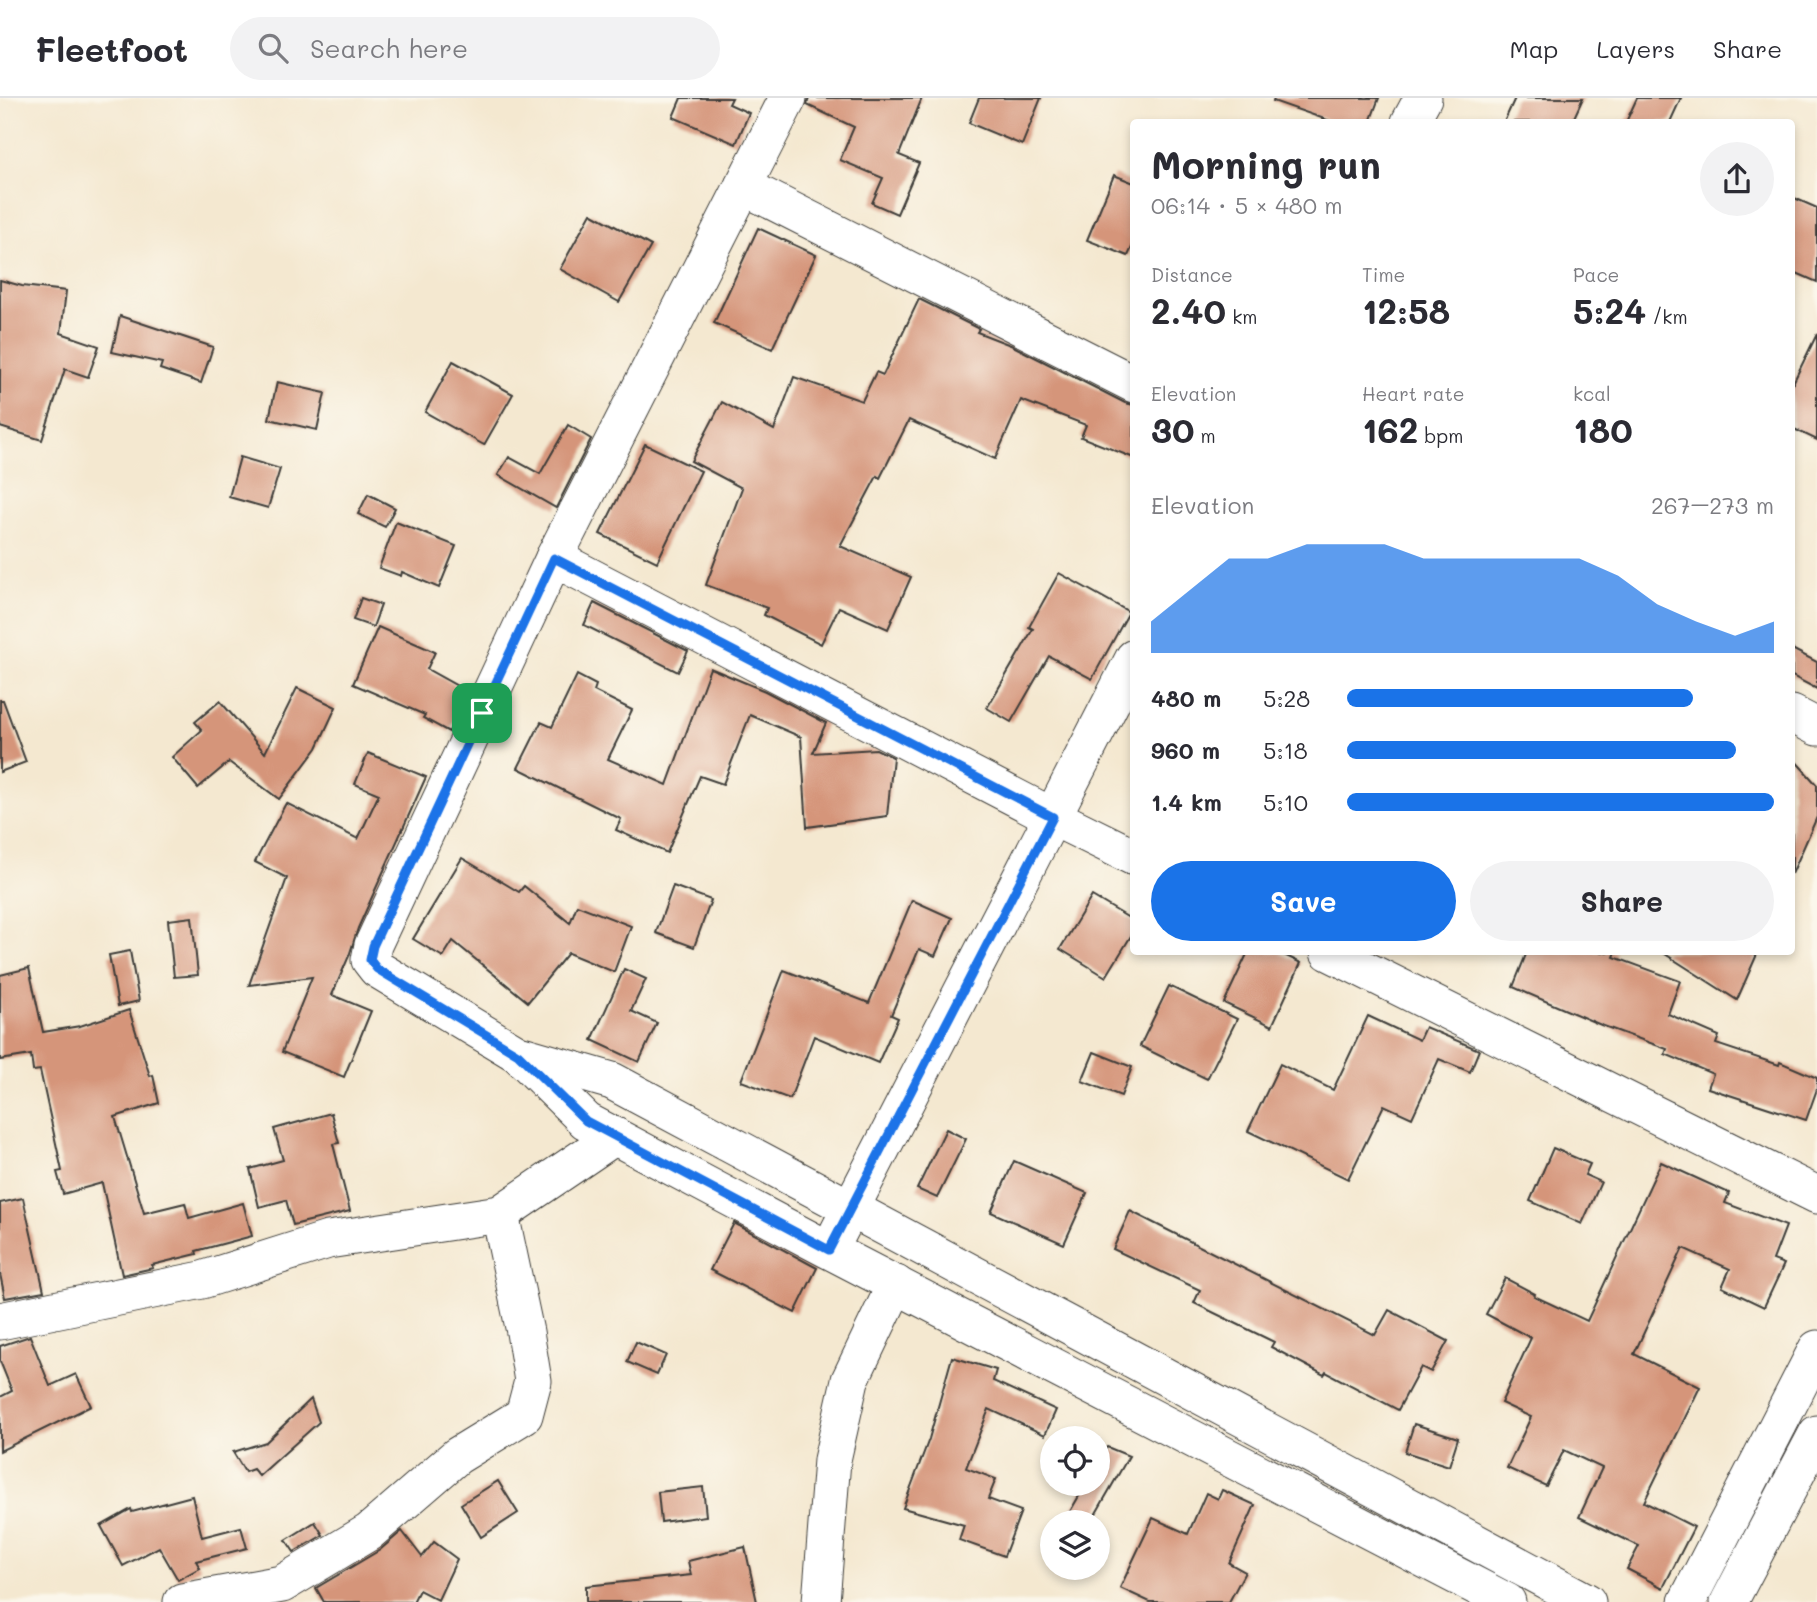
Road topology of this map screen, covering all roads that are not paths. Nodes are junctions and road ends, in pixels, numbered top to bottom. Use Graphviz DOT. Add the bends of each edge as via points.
graph roads {
  1 [pos="788,98"];
  2 [pos="1423,98"];
  3 [pos="1412,119"];
  4 [pos="743,186"];
  5 [pos="1130,382"];
  6 [pos="554,558"];
  7 [pos="1130,666"];
  8 [pos="1795,716"];
  9 [pos="1817,727"];
  10 [pos="1053,817"];
  11 [pos="1130,855"];
  12 [pos="1335,955"];
  13 [pos="518,1054"];
  14 [pos="615,1136"];
  15 [pos="1817,1195"];
  16 [pos="850,1211"];
  17 [pos="500,1214"];
  18 [pos="829,1250"];
  19 [pos="896,1284"];
  20 [pos="0,1321"];
  21 [pos="1817,1349"];
  22 [pos="1817,1434"];
  23 [pos="182,1602"];
  24 [pos="821,1602"];
  25 [pos="1507,1602"];
  26 [pos="1587,1602"];
  27 [pos="1687,1602"];
  28 [pos="1729,1602"];
  1 -- 4 [label="street"];
  2 -- 3 [label="street"];
  4 -- 5 [label="street"];
  4 -- 6 [label="street"];
  6 -- 10 [label="street"];
  6 -- 13 [label="street" via="370,960 377,969"];
  7 -- 10 [label="street"];
  8 -- 9 [label="street"];
  10 -- 11 [label="street"];
  10 -- 16 [label="street"];
  12 -- 15 [label="street"];
  13 -- 14 [label="street" via="586,1121"];
  13 -- 16 [label="street" via="612,1082"];
  14 -- 17 [label="street"];
  14 -- 18 [label="street"];
  16 -- 18 [label="street"];
  16 -- 26 [label="street"];
  17 -- 20 [label="street" via="328,1240 202,1280"];
  17 -- 23 [label="street" via="533,1381 524,1415 457,1456 369,1532 282,1584"];
  18 -- 19 [label="street"];
  19 -- 24 [label="street" via="849,1380 832,1460"];
  19 -- 25 [label="street"];
  21 -- 27 [label="street"];
  22 -- 28 [label="street"];
}
